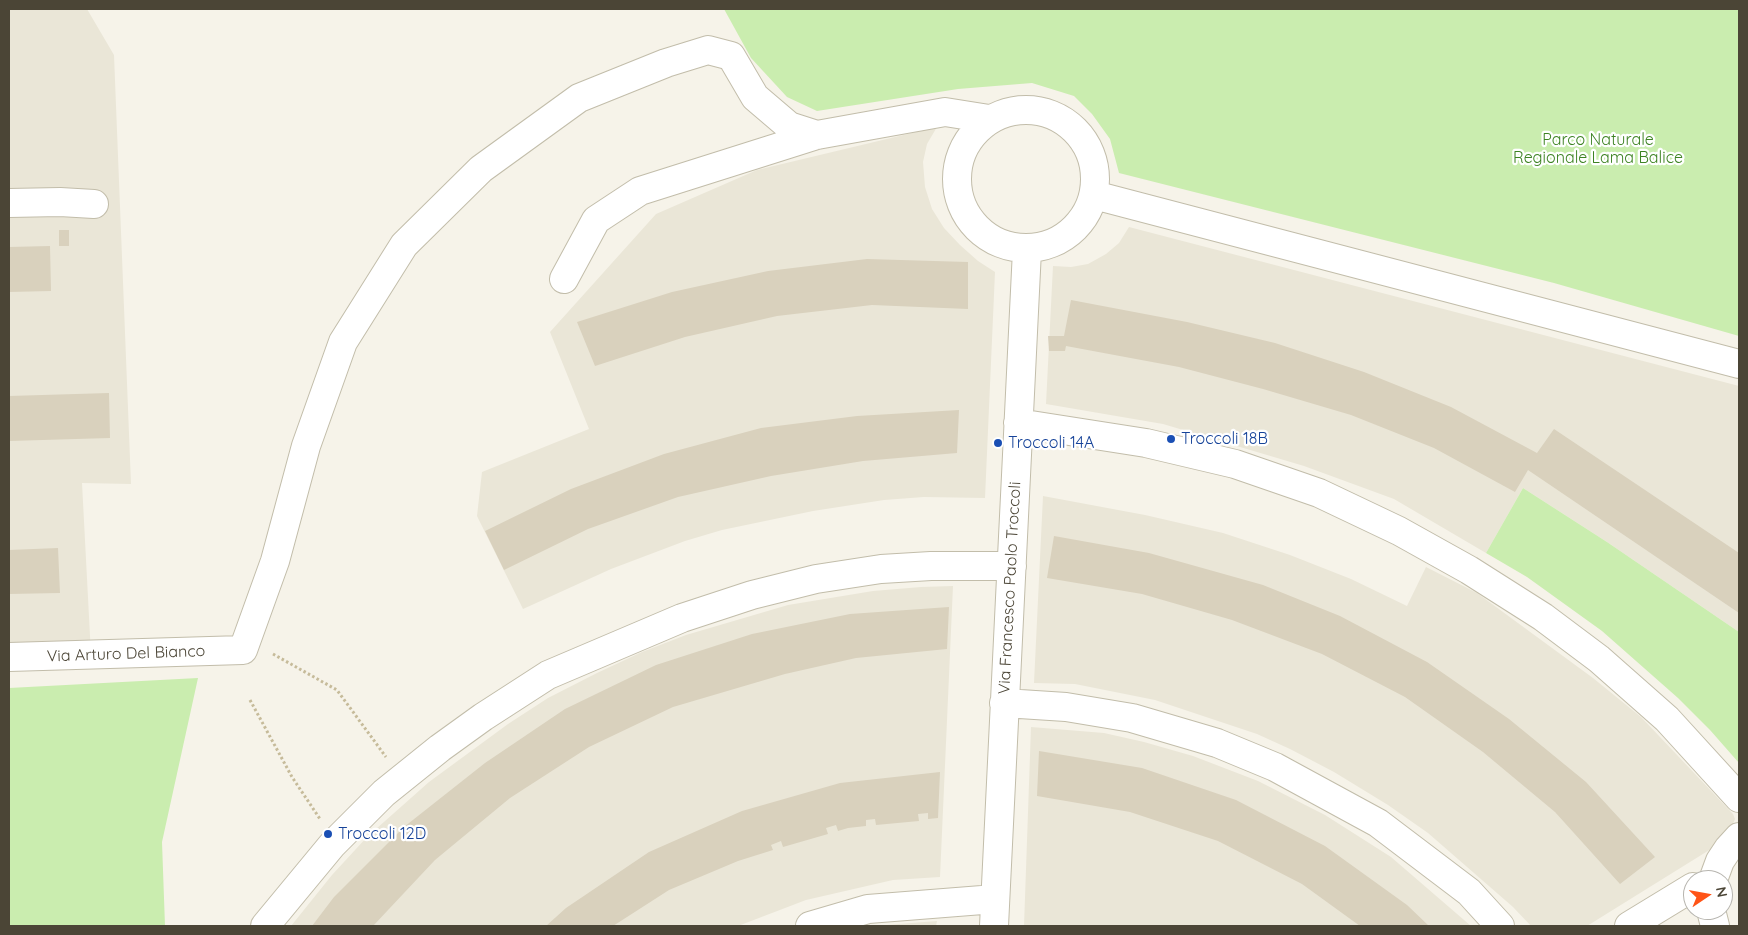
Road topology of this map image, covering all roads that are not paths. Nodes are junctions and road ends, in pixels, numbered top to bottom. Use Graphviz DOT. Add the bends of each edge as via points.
graph roads {
  1 [pos="989,119"];
  2 [pos="817,135"];
  3 [pos="1094,195"];
  4 [pos="9,203"];
  5 [pos="94,204"];
  6 [pos="1027,250"];
  7 [pos="564,279"];
  8 [pos="1739,364"];
  9 [pos="1018,423"];
  10 [pos="1012,566"];
  11 [pos="9,657"];
  12 [pos="1004,703"];
  13 [pos="1739,798"];
  14 [pos="1739,837"];
  15 [pos="1713,870"];
  16 [pos="1683,894"];
  17 [pos="995,899"];
  18 [pos="265,926"];
  19 [pos="810,926"];
  20 [pos="994,926"];
  21 [pos="1500,926"];
  22 [pos="1629,926"];
  1 -- 2 [label="street" via="945,112"];
  1 -- 3 [label="street" via="1011,110 1034,109 1057,116 1075,129 1089,148 1095,170"];
  1 -- 6 [label="street" via="974,132 962,150 956,171 958,192 965,213 978,230 996,242"];
  2 -- 7 [label="street" via="640,191 596,220"];
  2 -- 11 [label="street, Via Arturo Del Bianco" via="789,126 755,98 731,56 708,50 666,62 579,98 481,169 404,245 343,342 306,446 274,561 244,650"];
  3 -- 6 [label="street" via="1087,213 1074,229 1057,241"];
  3 -- 8 [label="street"];
  4 -- 5 [label="street"];
  6 -- 9 [label="street, Via Francesco Paolo Troccoli"];
  9 -- 10 [label="street, Via Francesco Paolo Troccoli"];
  9 -- 13 [label="street" via="1146,443 1235,464 1319,493 1399,531 1543,617 1600,660 1667,719"];
  10 -- 12 [label="street, Via Francesco Paolo Troccoli"];
  10 -- 18 [label="street" via="881,569 816,579 682,618 548,675 483,717 384,793 332,846"];
  12 -- 17 [label="street, Via Francesco Paolo Troccoli"];
  12 -- 21 [label="street" via="1066,707 1132,718 1217,743 1275,767 1378,823 1469,892"];
  14 -- 15 [label="street"];
  16 -- 22 [label="street"];
  17 -- 19 [label="street" via="868,909"];
  17 -- 20 [label="street, Via Francesco Paolo Troccoli"];
}
